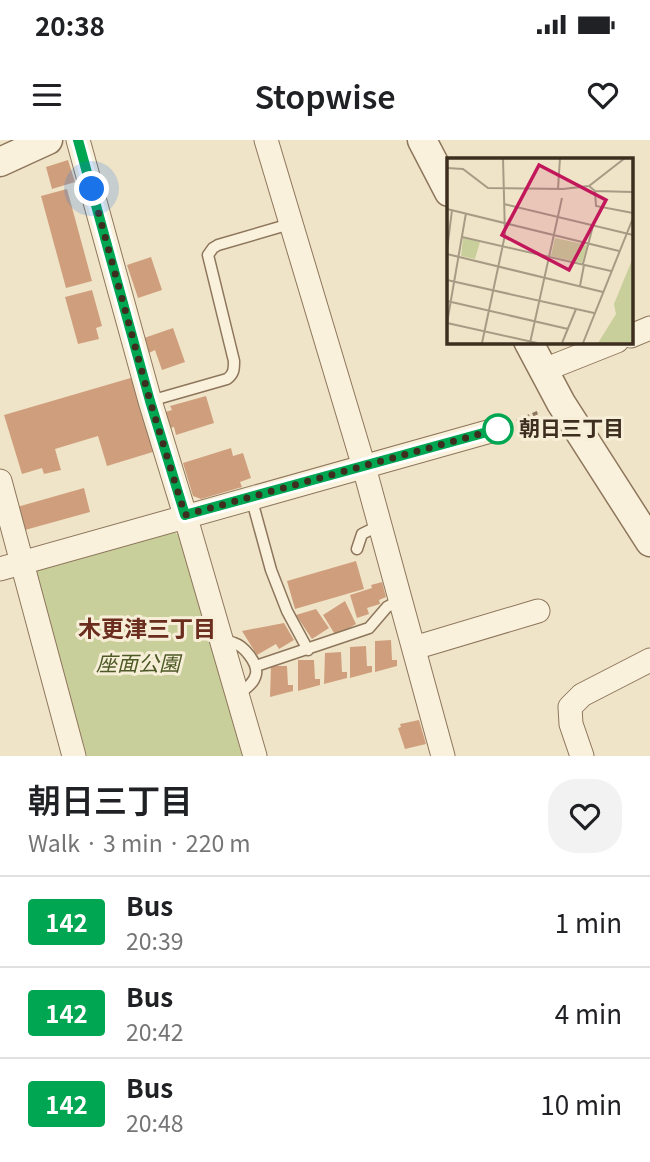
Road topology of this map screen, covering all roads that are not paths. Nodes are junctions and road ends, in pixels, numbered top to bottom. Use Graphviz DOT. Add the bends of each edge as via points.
graph roads {
  1 [pos="48,140"];
  2 [pos="78,140"];
  3 [pos="266,140"];
  4 [pos="422,140"];
  5 [pos="0,162"];
  6 [pos="447,188"];
  7 [pos="290,224"];
  8 [pos="650,328"];
  9 [pos="632,336"];
  10 [pos="529,343"];
  11 [pos="612,343"];
  12 [pos="544,370"];
  13 [pos="150,401"];
  14 [pos="498,429"];
  15 [pos="363,467"];
  16 [pos="0,481"];
  17 [pos="251,497"];
  18 [pos="185,515"];
  19 [pos="380,525"];
  20 [pos="650,542"];
  21 [pos="357,549"];
  22 [pos="23,562"];
  23 [pos="0,569"];
  24 [pos="400,600"];
  25 [pos="538,611"];
  26 [pos="221,642"];
  27 [pos="414,648"];
  28 [pos="308,650"];
  29 [pos="650,660"];
  30 [pos="256,666"];
  31 [pos="237,695"];
  32 [pos="74,756"];
  33 [pos="255,756"];
  34 [pos="442,756"];
  35 [pos="582,756"];
  1 -- 5 [label="street"];
  2 -- 13 [label="street"];
  3 -- 7 [label="street"];
  4 -- 6 [label="street"];
  7 -- 13 [label="lane" via="218,245 208,255 234,361 232,376"];
  7 -- 15 [label="street"];
  8 -- 9 [label="street"];
  10 -- 12 [label="street"];
  11 -- 12 [label="street"];
  12 -- 20 [label="street"];
  13 -- 18 [label="street"];
  14 -- 15 [label="street"];
  15 -- 17 [label="street"];
  15 -- 19 [label="street"];
  16 -- 22 [label="street"];
  17 -- 18 [label="street"];
  17 -- 28 [label="lane" via="271,570"];
  18 -- 22 [label="street"];
  18 -- 26 [label="street"];
  19 -- 21 [label="lane" via="362,534"];
  19 -- 24 [label="street"];
  22 -- 23 [label="street"];
  22 -- 32 [label="street"];
  24 -- 27 [label="street"];
  24 -- 28 [label="lane" via="387,607 369,628"];
  25 -- 27 [label="street"];
  26 -- 30 [label="lane" via="234,643"];
  26 -- 31 [label="street"];
  27 -- 34 [label="street"];
  28 -- 30 [label="lane"];
  29 -- 35 [label="street" via="582,695 570,707"];
  30 -- 31 [label="lane" via="251,685"];
  31 -- 33 [label="street"];
}
